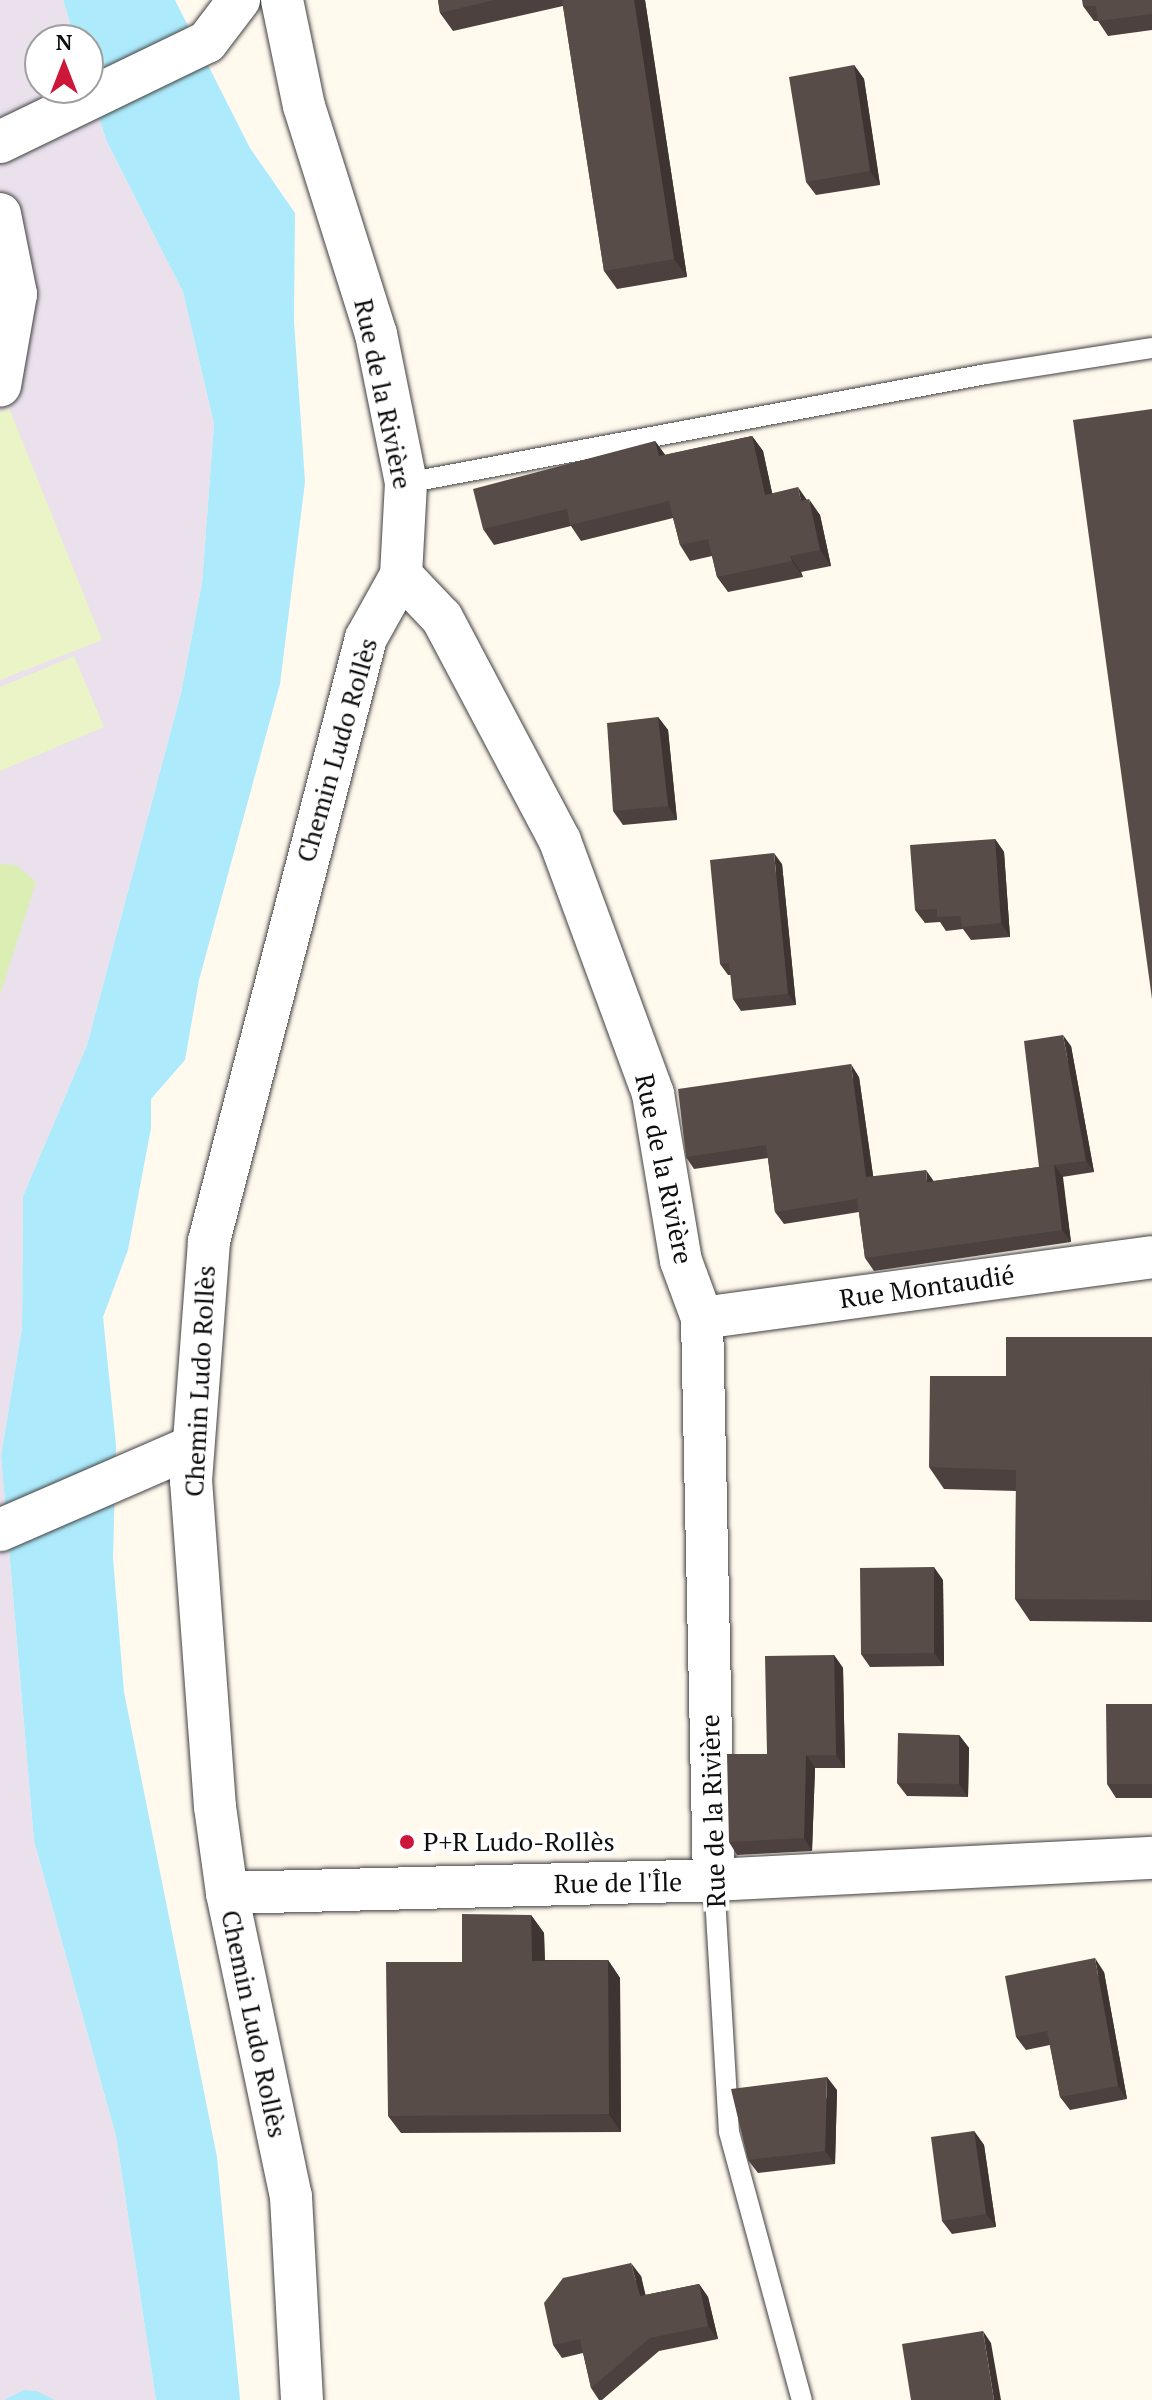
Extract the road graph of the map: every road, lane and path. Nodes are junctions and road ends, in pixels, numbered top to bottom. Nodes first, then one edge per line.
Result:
1 (239, 0) edge
2 (282, 0) edge
3 (0, 142) edge
4 (0, 214) edge
5 (1152, 348) edge
6 (0, 386) edge
7 (406, 483) junction
8 (401, 575) junction
9 (1152, 1257) edge
10 (702, 1318) junction
11 (193, 1446) junction
12 (0, 1530) edge
13 (1152, 1858) edge
14 (714, 1880) junction
15 (227, 1893) junction
16 (302, 2400) edge
17 (802, 2400) edge

1 - 3 street
2 - 7 street, Rue de la Rivière
4 - 6 street
5 - 7 lane
7 - 8 street, Rue de la Rivière
8 - 10 street, Rue de la Rivière
8 - 11 street, Chemin Ludo Rollès
9 - 10 street, Rue Montaudié
10 - 14 street, Rue de la Rivière
11 - 12 street
11 - 15 street, Chemin Ludo Rollès
13 - 14 street, Rue de l'Île
14 - 15 street, Rue de l'Île
14 - 17 lane, Rue de la Rivière
15 - 16 street, Chemin Ludo Rollès

